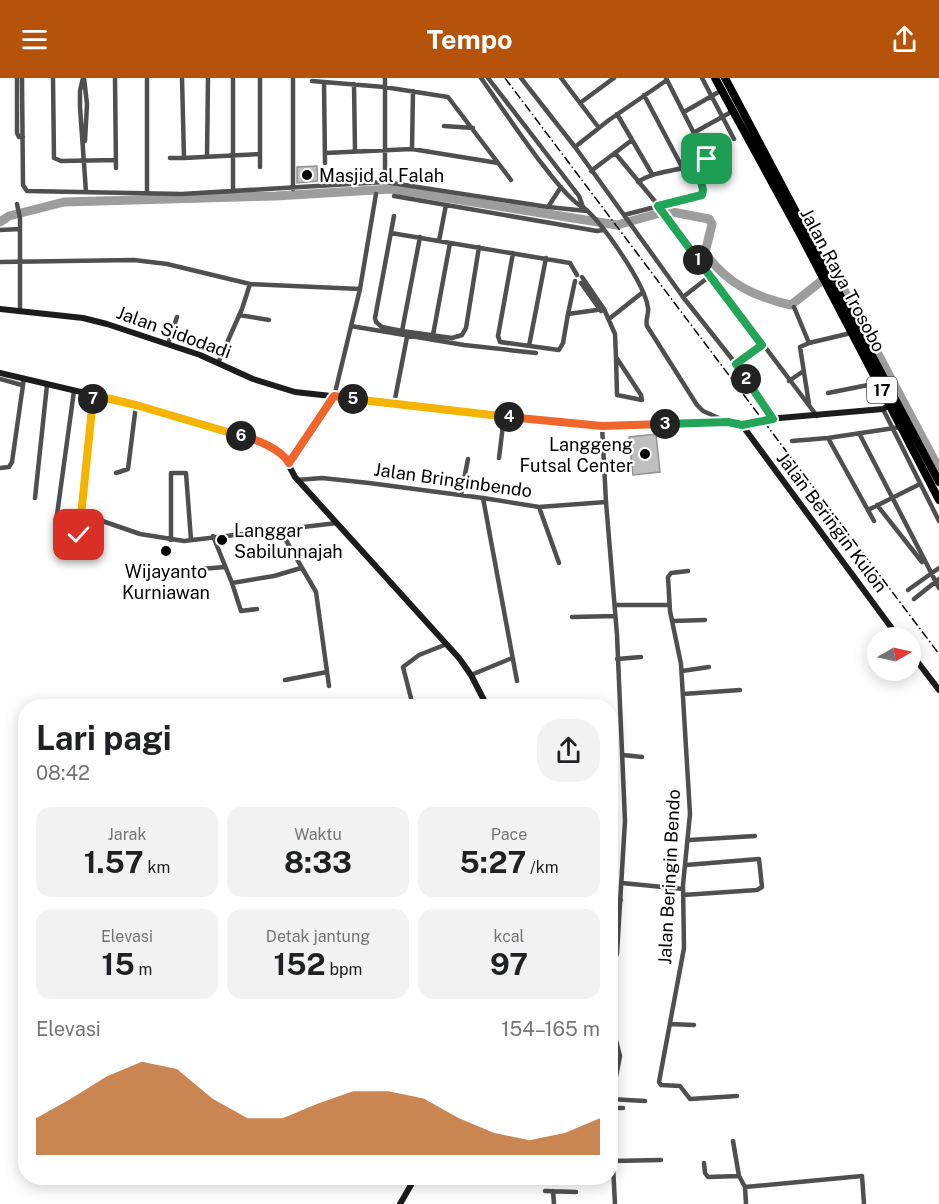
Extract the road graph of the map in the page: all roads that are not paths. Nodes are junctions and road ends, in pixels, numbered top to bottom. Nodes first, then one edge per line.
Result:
1 (17, 78) edge
2 (22, 78) edge
3 (53, 78) edge
4 (84, 78) edge
5 (115, 78) edge
6 (147, 78) edge
7 (182, 78) edge
8 (208, 78) edge
9 (233, 78) edge
10 (260, 78) edge
11 (293, 78) edge
12 (385, 78) edge
13 (481, 78) edge
14 (488, 78) edge
15 (520, 78) edge
16 (561, 78) edge
17 (614, 78) edge
18 (702, 78) edge
19 (715, 78) edge
20 (725, 78) edge
21 (666, 79) edge
22 (312, 81) dead end
23 (324, 82) junction
24 (354, 84) junction
25 (384, 87) junction
26 (722, 90) junction
27 (413, 91) junction
28 (644, 95) junction
29 (712, 96) junction
30 (580, 103) junction
31 (733, 111) junction
32 (684, 112) junction
33 (617, 114) junction
34 (723, 117) junction
35 (444, 126) dead end
36 (473, 128) junction
37 (599, 128) junction
38 (695, 132) junction
39 (23, 137) junction
40 (734, 139) dead end
41 (632, 140) junction
42 (575, 147) junction
43 (412, 149) junction
44 (384, 150) junction
45 (355, 151) junction
46 (325, 153) junction
47 (615, 153) junction
48 (259, 154) junction
49 (234, 156) junction
50 (207, 157) junction
51 (170, 158) dead end
52 (184, 158) junction
53 (84, 160) junction
54 (116, 160) junction
55 (498, 163) junction
56 (325, 164) dead end
57 (697, 164) junction
58 (260, 167) dead end
59 (682, 167) junction
60 (116, 168) dead end
61 (591, 171) junction
62 (652, 174) junction
63 (512, 180) dead end
64 (385, 182) junction
65 (638, 182) junction
66 (561, 187) junction
67 (572, 188) junction
68 (293, 189) junction
69 (233, 191) junction
70 (86, 192) junction
71 (147, 193) junction
72 (566, 193) junction
73 (376, 194) dead end
74 (394, 196) dead end
75 (17, 204) dead end
76 (446, 205) junction
77 (548, 207) junction
78 (661, 210) junction
79 (587, 211) junction
80 (394, 216) dead end
81 (627, 220) junction
82 (20, 229) junction
83 (0, 230) edge
84 (603, 230) junction
85 (391, 233) junction
86 (420, 237) junction
87 (439, 241) junction
88 (450, 243) junction
89 (479, 247) junction
90 (513, 253) junction
91 (546, 258) junction
92 (0, 262) edge
93 (20, 262) junction
94 (710, 276) junction
95 (826, 276) junction
96 (579, 279) junction
97 (249, 285) junction
98 (360, 289) junction
99 (643, 292) junction
100 (682, 297) junction
101 (794, 307) dead end
102 (0, 309) edge
103 (20, 312) junction
104 (604, 313) junction
105 (568, 314) junction
106 (239, 315) junction
107 (177, 317) dead end
108 (268, 320) dead end
109 (351, 326) junction
110 (402, 331) junction
111 (852, 333) junction
112 (433, 335) junction
113 (407, 337) junction
114 (809, 343) junction
115 (168, 344) junction
116 (762, 345) junction
117 (529, 346) junction
118 (536, 353) dead end
119 (616, 357) junction
120 (218, 363) junction
121 (736, 364) junction
122 (802, 372) junction
123 (0, 373) edge
124 (0, 379) edge
125 (789, 381) junction
126 (23, 382) junction
127 (878, 383) junction
128 (47, 385) junction
129 (74, 391) junction
130 (828, 393) dead end
131 (93, 395) junction
132 (334, 396) junction
133 (394, 404) junction
134 (136, 405) junction
135 (809, 407) junction
136 (887, 407) junction
137 (817, 416) junction
138 (504, 417) junction
139 (773, 419) junction
140 (728, 422) junction
141 (742, 425) junction
142 (602, 426) junction
143 (901, 427) junction
144 (892, 429) junction
145 (859, 433) junction
146 (828, 438) junction
147 (792, 441) dead end
148 (499, 458) dead end
149 (468, 459) dead end
150 (289, 463) junction
151 (0, 468) edge
152 (116, 473) dead end
153 (297, 480) junction
154 (939, 482) edge
155 (920, 484) junction
156 (461, 495) junction
157 (35, 498) dead end
158 (483, 498) junction
159 (892, 498) junction
160 (939, 500) edge
161 (606, 502) junction
162 (877, 505) junction
163 (539, 507) junction
164 (868, 510) junction
165 (82, 514) junction
166 (874, 520) dead end
167 (939, 521) edge
168 (56, 522) dead end
169 (337, 523) junction
170 (280, 530) junction
171 (213, 536) junction
172 (171, 540) junction
173 (190, 540) junction
174 (84, 541) dead end
175 (559, 563) dead end
176 (225, 567) junction
177 (301, 568) junction
178 (939, 568) edge
179 (688, 571) dead end
180 (165, 572) dead end
181 (930, 572) junction
182 (938, 580) edge
183 (232, 582) junction
184 (939, 588) edge
185 (908, 590) dead end
186 (914, 599) dead end
187 (615, 605) junction
188 (669, 605) junction
189 (257, 609) dead end
190 (572, 616) dead end
191 (615, 616) junction
192 (705, 620) dead end
193 (672, 621) junction
194 (891, 627) edge
195 (447, 644) junction
196 (641, 657) dead end
197 (512, 658) junction
198 (617, 658) junction
199 (921, 666) edge
200 (709, 667) dead end
201 (682, 671) junction
202 (327, 672) junction
203 (471, 675) junction
204 (285, 680) dead end
205 (517, 681) dead end
206 (329, 686) dead end
207 (740, 690) dead end
208 (939, 690) edge
209 (684, 694) junction
210 (411, 699) edge
211 (482, 699) edge
212 (623, 755) junction
213 (642, 757) dead end
214 (754, 836) dead end
215 (689, 840) junction
216 (686, 865) junction
217 (622, 883) junction
218 (683, 892) junction
219 (621, 900) joint
220 (618, 940) edge
221 (670, 1024) junction
222 (694, 1025) dead end
223 (618, 1048) edge
224 (618, 1066) edge
225 (737, 1096) dead end
226 (618, 1099) edge
227 (645, 1101) dead end
228 (618, 1108) edge
229 (623, 1108) dead end
230 (733, 1141) dead end
231 (661, 1160) dead end
232 (618, 1161) edge
233 (704, 1163) dead end
234 (739, 1176) junction
235 (411, 1185) edge
236 (614, 1185) edge
237 (745, 1187) junction
238 (545, 1191) dead end
239 (553, 1191) junction
240 (576, 1192) dead end
241 (400, 1204) edge
242 (554, 1204) edge
243 (615, 1204) edge
244 (746, 1204) edge
245 (864, 1204) edge

1 - 39 street
2 - 39 street
3 - 53 street
4 - 53 street
5 - 54 street
6 - 71 street
7 - 52 street
8 - 50 street
9 - 49 street
10 - 48 street
11 - 68 street
12 - 25 street
13 - 66 street
14 - 67 street
15 - 42 street
16 - 30 street
17 - 30 street
18 - 29 street
19 - 26 highway, Jalan Raya Trosobo / 17
20 - 95 highway, Jalan Raya Trosobo / 17
21 - 28 street
21 - 32 street
22 - 23 street
23 - 24 street
23 - 46 street
24 - 25 street
24 - 45 street
25 - 27 street
25 - 44 street
26 - 29 street
26 - 31 highway, Jalan Raya Trosobo / 17
27 - 36 street
27 - 43 street
28 - 33 street
28 - 59 street
29 - 32 street
29 - 34 street
30 - 37 street
31 - 34 street
31 - 95 highway, Jalan Raya Trosobo / 17
32 - 38 street
33 - 37 street
33 - 41 street
34 - 38 street
34 - 40 street
35 - 36 street
36 - 55 street
37 - 42 street
38 - 57 street
39 - 70 street
41 - 47 street
41 - 62 street
42 - 61 street
43 - 44 street
43 - 55 street
44 - 45 street
44 - 64 street
45 - 46 street
46 - 56 street
47 - 61 street
47 - 65 street
48 - 49 street
48 - 58 street
49 - 50 street
49 - 69 street
50 - 52 street
51 - 52 street
53 - 54 street
53 - 70 street
54 - 60 street
55 - 63 street
57 - 59 street
57 - 78 street
59 - 62 street
61 - 81 street
62 - 65 street
64 - 68 street
64 - 77 street
65 - 78 street
66 - 72 street
66 - 77 street
67 - 72 street
67 - 79 street
68 - 69 street
69 - 71 street
70 - 71 street
72 - 79 street
73 - 98 street
74 - 76 street
75 - 82 street
76 - 84 street
76 - 87 street
77 - 79 street
78 - 81 street
78 - 94 street
79 - 84 street
80 - 85 street
81 - 100 street
82 - 83 street
82 - 93 street
84 - 99 street
85 - 86 street
85 - 110 street
86 - 87 street
86 - 110 street
87 - 88 street
88 - 89 street
88 - 112 street
89 - 90 street
89 - 112 street
90 - 91 street
90 - 117 street
91 - 96 street
91 - 117 street
92 - 93 street
93 - 97 street
93 - 103 street
94 - 100 street
94 - 116 street
95 - 111 highway, Jalan Raya Trosobo / 17
95 - 154 highway, Jalan Raya Trosobo / 17
96 - 104 street
96 - 105 street
97 - 98 street
97 - 106 street
98 - 109 street
99 - 104 street
99 - 140 street
100 - 121 street
101 - 114 street
102 - 103 street, Jalan Sidodadi
103 - 115 street, Jalan Sidodadi
104 - 105 street
104 - 119 street
105 - 117 street
106 - 108 street
106 - 120 street
107 - 115 street
109 - 113 street
109 - 132 street
110 - 112 street
111 - 114 street
111 - 127 highway, Jalan Raya Trosobo / 17
113 - 118 street
113 - 133 street
114 - 122 street
115 - 120 street, Jalan Sidodadi
116 - 121 street
116 - 125 street
119 - 119 street
120 - 132 street, Jalan Sidodadi
121 - 139 street
122 - 125 street
122 - 135 street
123 - 126 street
124 - 126 street
125 - 135 street
126 - 128 street
126 - 151 street
127 - 130 street
127 - 136 highway, Jalan Raya Trosobo / 17
128 - 129 street
128 - 157 street
129 - 131 street
129 - 168 street
131 - 134 street
131 - 165 street
132 - 133 street, Jalan Sidodadi
132 - 150 street
133 - 138 street, Jalan Sidodadi
134 - 150 street
134 - 152 street
135 - 137 street
136 - 137 street
136 - 143 highway, Jalan Raya Trosobo / 17
136 - 144 street
137 - 139 street
138 - 142 street, Jalan Sidodadi
138 - 148 street
139 - 141 street
140 - 141 street
140 - 142 street
141 - 194 street, Jalan Beringin Kulon
142 - 161 street
143 - 144 street
143 - 160 highway, Jalan Raya Trosobo / 17
144 - 145 street
144 - 155 street
145 - 146 street
145 - 159 street
146 - 147 street
146 - 164 street
149 - 156 street
150 - 153 street
153 - 156 street, Jalan Bringinbendo
153 - 169 street
155 - 159 street
155 - 167 street
156 - 158 street, Jalan Bringinbendo
158 - 163 street, Jalan Bringinbendo
158 - 197 street
159 - 162 street
159 - 181 street
161 - 163 street, Jalan Bringinbendo
161 - 187 street
162 - 164 street
162 - 181 street
163 - 175 street
164 - 166 street
165 - 172 street
165 - 174 street
169 - 170 street
169 - 195 street
170 - 171 street
170 - 177 street
171 - 173 street
171 - 176 street
172 - 173 street
172 - 173 street
176 - 180 street
176 - 183 street
177 - 183 street
177 - 202 street
178 - 181 street
179 - 188 street, Jalan Beringin Bendo
181 - 182 street
181 - 185 street
182 - 184 street
182 - 186 street
183 - 189 street
187 - 188 street
187 - 191 street
188 - 193 street, Jalan Beringin Bendo
190 - 191 street
191 - 198 street
192 - 193 street
193 - 201 street, Jalan Beringin Bendo
195 - 203 street
195 - 210 street
196 - 198 street
197 - 203 street
197 - 205 street
198 - 212 street
199 - 208 street
200 - 201 street
201 - 209 street, Jalan Beringin Bendo
202 - 204 street
202 - 206 street
203 - 211 street
207 - 209 street
209 - 215 street, Jalan Beringin Bendo
212 - 213 street
212 - 217 street
214 - 215 street
215 - 216 street, Jalan Beringin Bendo
216 - 218 street, Jalan Beringin Bendo
216 - 218 street
217 - 218 street
217 - 219 street
218 - 221 street, Jalan Beringin Bendo
219 - 220 street
221 - 222 street
221 - 225 street, Jalan Beringin Bendo
223 - 224 street
226 - 227 street
228 - 229 street
230 - 234 street
231 - 232 street
233 - 234 street
234 - 237 street
235 - 241 street
236 - 243 street
237 - 244 street
237 - 245 street
238 - 239 street
239 - 240 street
239 - 242 street

